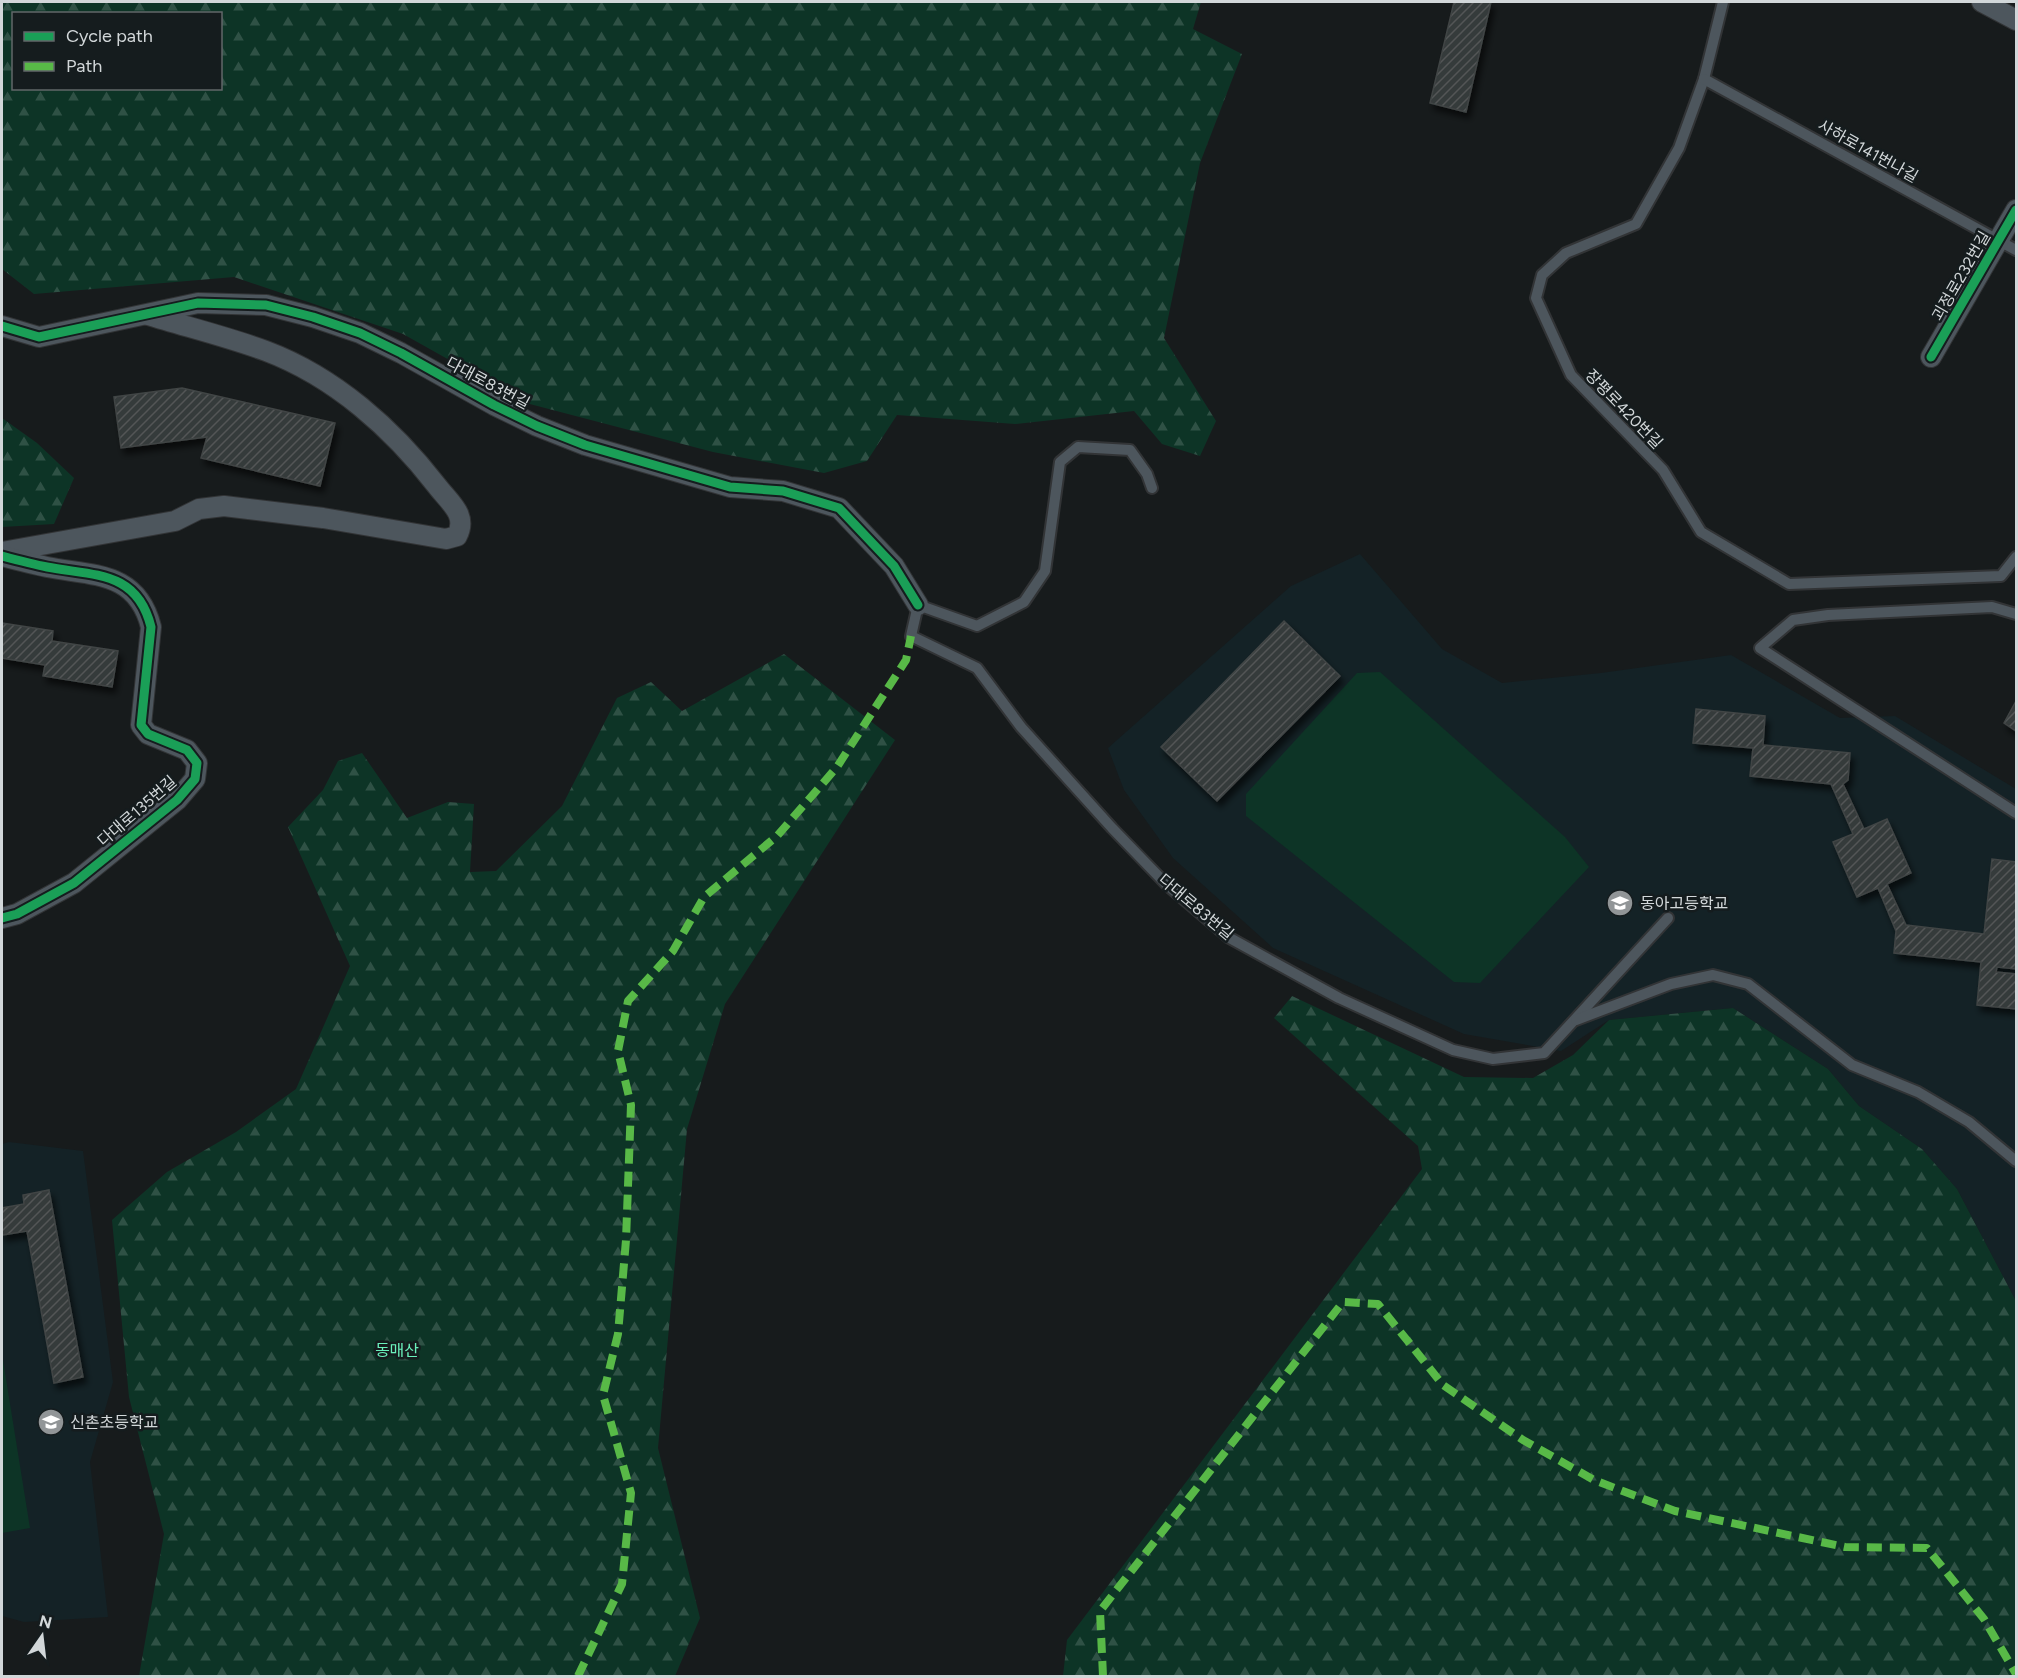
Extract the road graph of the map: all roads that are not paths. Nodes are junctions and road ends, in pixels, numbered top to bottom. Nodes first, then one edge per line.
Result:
1 (1723, 2) edge
2 (1982, 2) edge
3 (2016, 20) edge
4 (1704, 80) junction
5 (2016, 210) edge
6 (1999, 240) junction
7 (2016, 250) edge
8 (145, 315) junction
9 (2, 326) edge
10 (1931, 357) dead end
11 (1152, 488) dead end
12 (2, 554) edge
13 (2016, 557) edge
14 (918, 606) junction
15 (2016, 614) edge
16 (2016, 813) edge
17 (2, 918) edge
18 (1668, 918) dead end
19 (1573, 1022) junction
20 (2016, 1161) edge

1 - 4 lane, 장평로420번길
2 - 3 street
4 - 6 lane, 사하로141번나길
4 - 13 lane, 장평로420번길
5 - 6 street, 괴정로232번길
6 - 7 lane, 사하로141번나길
6 - 10 street, 괴정로232번길
8 - 9 street, 다대로83번길
8 - 12 street
8 - 14 street, 다대로83번길
11 - 14 lane
12 - 17 street, 다대로135번길
14 - 19 lane, 다대로83번길
15 - 16 lane
18 - 19 lane
19 - 20 lane

